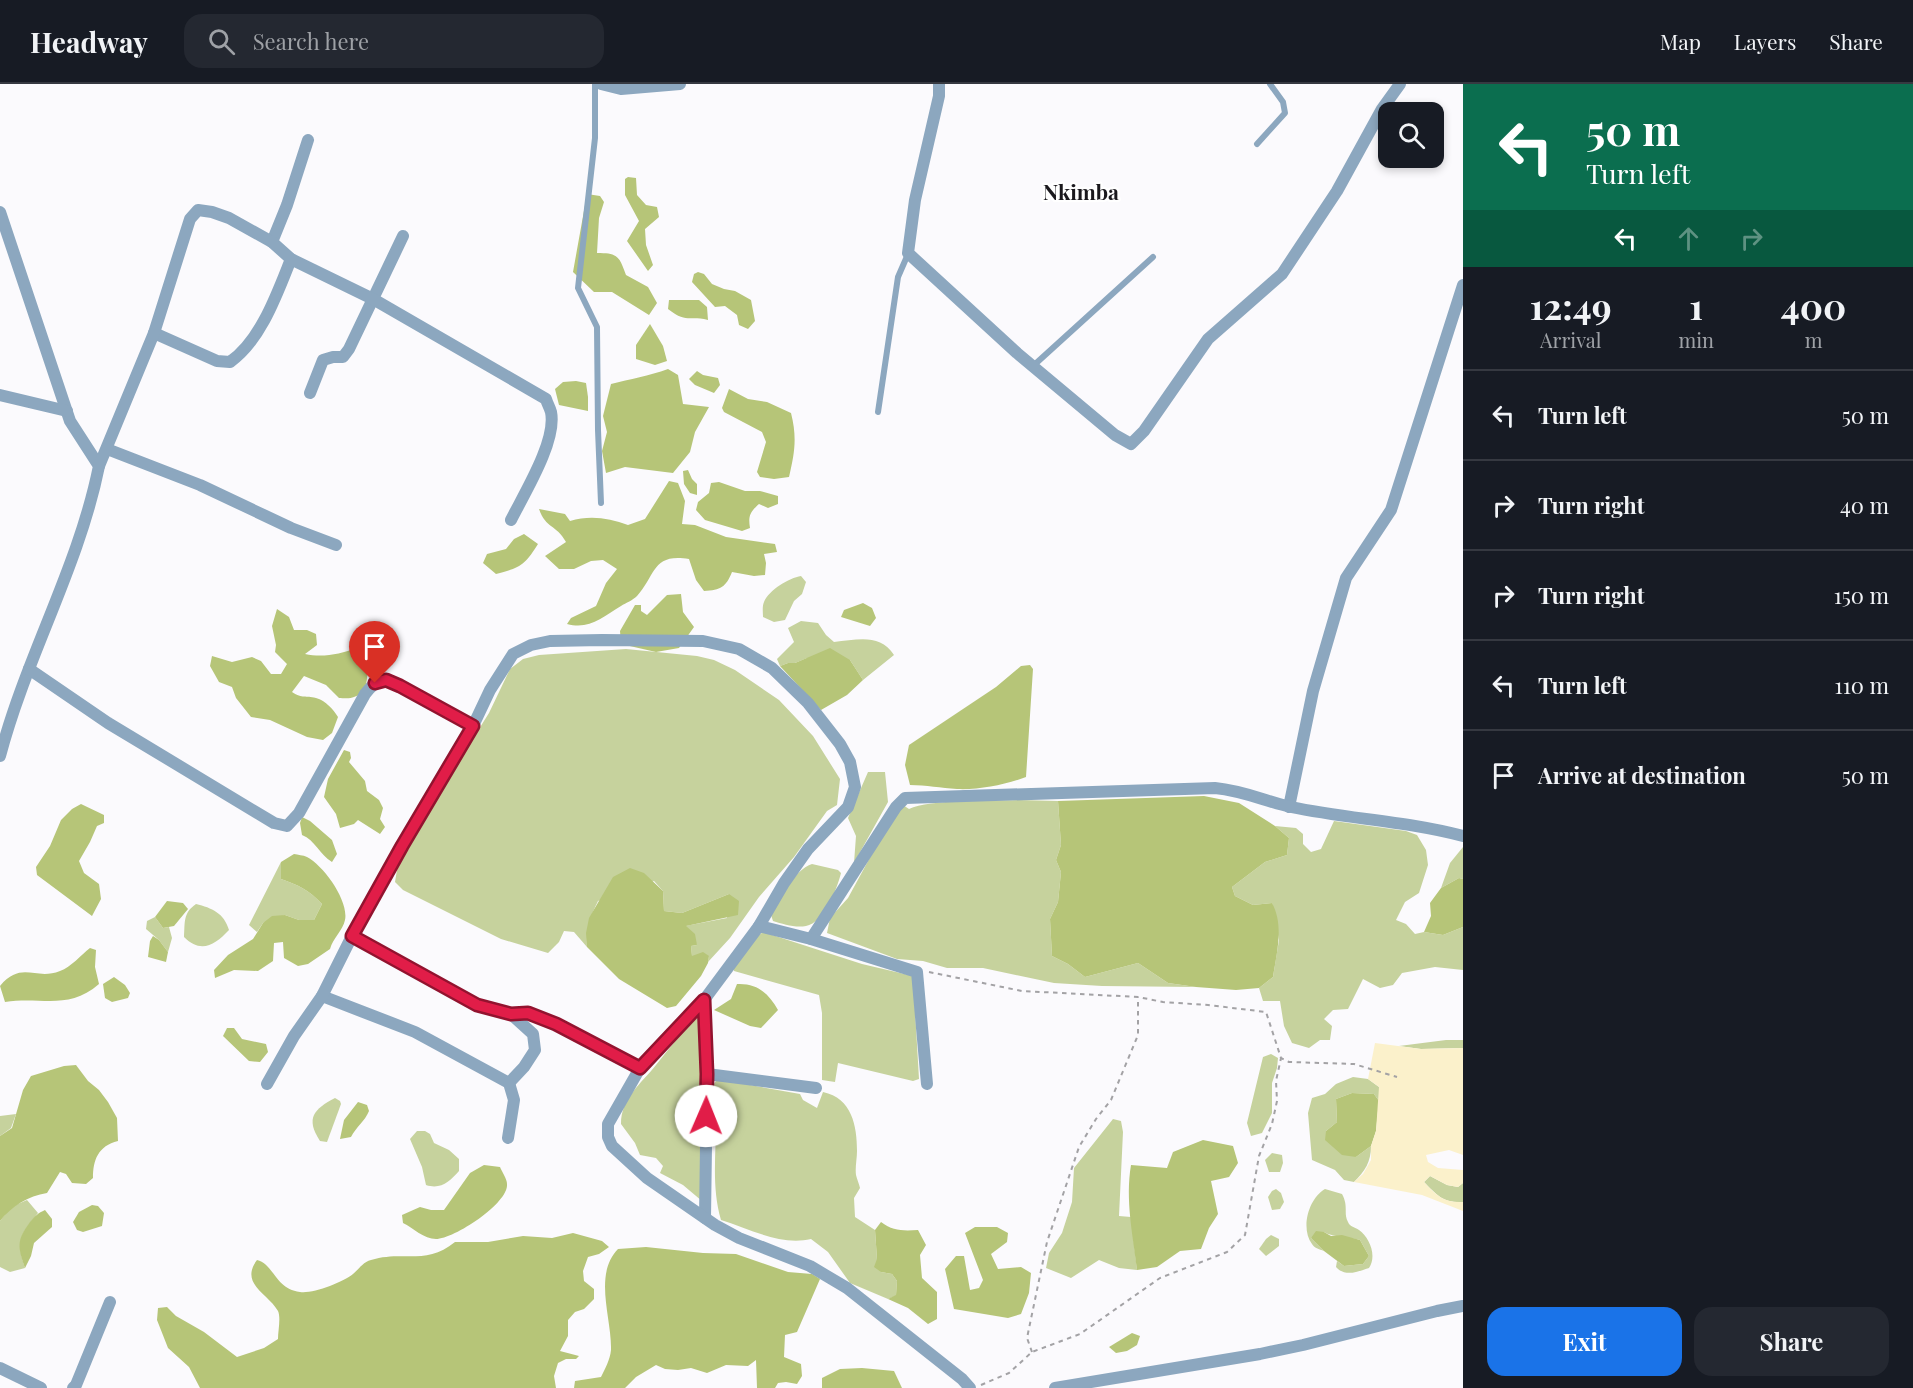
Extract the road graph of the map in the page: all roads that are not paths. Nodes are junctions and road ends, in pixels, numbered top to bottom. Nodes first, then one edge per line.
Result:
1 (595, 84) edge
2 (601, 84) edge
3 (680, 84) edge
4 (939, 84) edge
5 (1270, 84) edge
6 (1400, 84) edge
7 (308, 140) dead end
8 (1257, 144) dead end
9 (0, 212) edge
10 (403, 236) dead end
11 (272, 242) junction
12 (908, 253) junction
13 (1153, 257) dead end
14 (291, 259) junction
15 (1463, 285) edge
16 (373, 299) junction
17 (154, 333) junction
18 (1033, 366) junction
19 (310, 393) dead end
20 (0, 395) edge
21 (67, 411) junction
22 (878, 412) dead end
23 (106, 449) junction
24 (99, 466) junction
25 (601, 503) dead end
26 (511, 520) dead end
27 (336, 545) dead end
28 (29, 669) junction
29 (473, 726) junction
30 (0, 756) edge
31 (1288, 807) junction
32 (1463, 836) edge
33 (759, 926) junction
34 (352, 936) junction
35 (811, 939) junction
36 (322, 996) junction
37 (704, 1000) junction
38 (511, 1014) junction
39 (640, 1068) junction
40 (707, 1074) junction
41 (509, 1083) junction
42 (267, 1084) dead end
43 (927, 1084) dead end
44 (816, 1088) dead end
45 (508, 1138) dead end
46 (705, 1218) junction
47 (110, 1302) dead end
48 (1463, 1306) edge
49 (0, 1368) edge
50 (41, 1388) edge
51 (73, 1388) edge
52 (972, 1388) edge
53 (1055, 1388) edge

1 - 25 lane
2 - 3 street
4 - 12 street
5 - 8 lane
6 - 18 street
7 - 11 street
9 - 21 street
10 - 16 street
11 - 14 street
11 - 17 street
12 - 18 street
12 - 22 lane
13 - 18 lane
14 - 16 street
14 - 17 street
15 - 31 street
16 - 19 street
16 - 26 street
17 - 23 street
20 - 21 street
21 - 24 street
23 - 24 street
23 - 27 street
24 - 28 street
28 - 29 street
28 - 30 street
29 - 33 street
29 - 34 street
31 - 32 street
31 - 35 street
33 - 35 street
33 - 37 street
34 - 36 street
34 - 38 street
35 - 43 street
36 - 41 street
36 - 42 street
37 - 39 street
37 - 40 street
38 - 39 street
38 - 41 street
39 - 46 street
40 - 44 street
40 - 46 street
41 - 45 street
46 - 52 street
47 - 51 street
48 - 53 street
49 - 50 street

